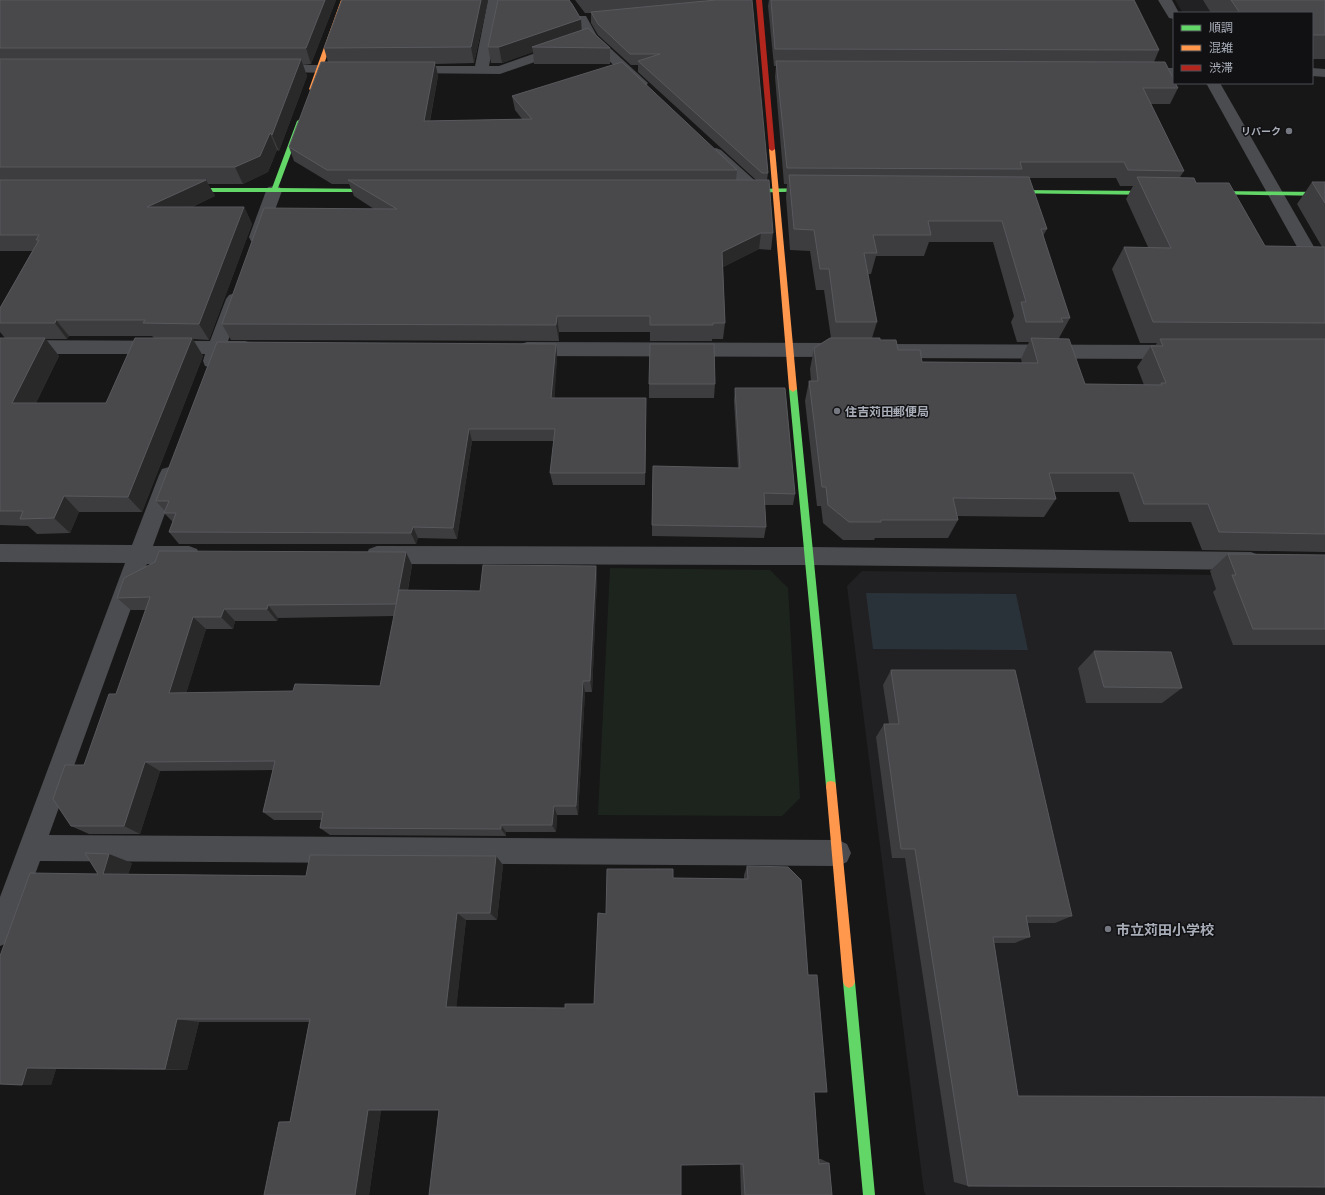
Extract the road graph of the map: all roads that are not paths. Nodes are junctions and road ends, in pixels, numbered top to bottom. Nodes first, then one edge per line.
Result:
1 (344, 0) edge
2 (495, 0) edge
3 (762, 0) edge
4 (1165, 0) edge
5 (743, 3) edge
6 (1173, 13) edge
7 (597, 17) edge
8 (592, 38) junction
9 (320, 69) junction
10 (264, 70) edge
11 (358, 70) edge
12 (396, 70) edge
13 (481, 70) junction
14 (765, 71) junction
15 (781, 71) edge
16 (1127, 72) edge
17 (1173, 72) edge
18 (1313, 72) edge
19 (1325, 72) edge
20 (1213, 84) edge
21 (650, 92) edge
22 (309, 98) edge
23 (304, 112) edge
24 (703, 142) edge
25 (172, 190) edge
26 (776, 190) junction
27 (824, 190) edge
28 (274, 191) junction
29 (392, 191) edge
30 (732, 191) edge
31 (756, 191) junction
32 (998, 192) edge
33 (1165, 193) edge
34 (1197, 193) edge
35 (1276, 194) junction
36 (1325, 194) edge
37 (250, 258) edge
38 (242, 280) edge
39 (1325, 281) edge
40 (0, 347) edge
41 (217, 348) junction
42 (265, 348) edge
43 (511, 349) edge
44 (789, 350) junction
45 (1191, 352) edge
46 (206, 377) edge
47 (175, 458) edge
48 (0, 553) edge
49 (138, 554) junction
50 (210, 555) edge
51 (354, 555) edge
52 (810, 556) junction
53 (1270, 561) edge
54 (33, 848) junction
55 (838, 853) junction
56 (0, 932) edge
57 (870, 1195) edge

1 - 9 street
2 - 13 street
3 - 5 street
3 - 14 street
4 - 6 street
7 - 8 street
8 - 13 street
8 - 21 street
9 - 10 street
9 - 11 street
9 - 22 street
12 - 13 street
14 - 15 street
14 - 26 street
16 - 17 street
18 - 19 street
20 - 35 street
23 - 28 street
24 - 31 street
25 - 28 street
26 - 27 street
26 - 31 street
26 - 44 street
28 - 29 street
28 - 37 street
30 - 31 street
32 - 33 street
34 - 35 street
35 - 36 street
35 - 39 street
38 - 41 street
40 - 41 street
41 - 42 street
41 - 46 street
43 - 44 street
44 - 45 street
44 - 52 street
47 - 49 street
48 - 49 street
49 - 50 street
49 - 54 street
51 - 52 street
52 - 53 street
52 - 55 street
54 - 55 street
54 - 56 street
55 - 57 street

